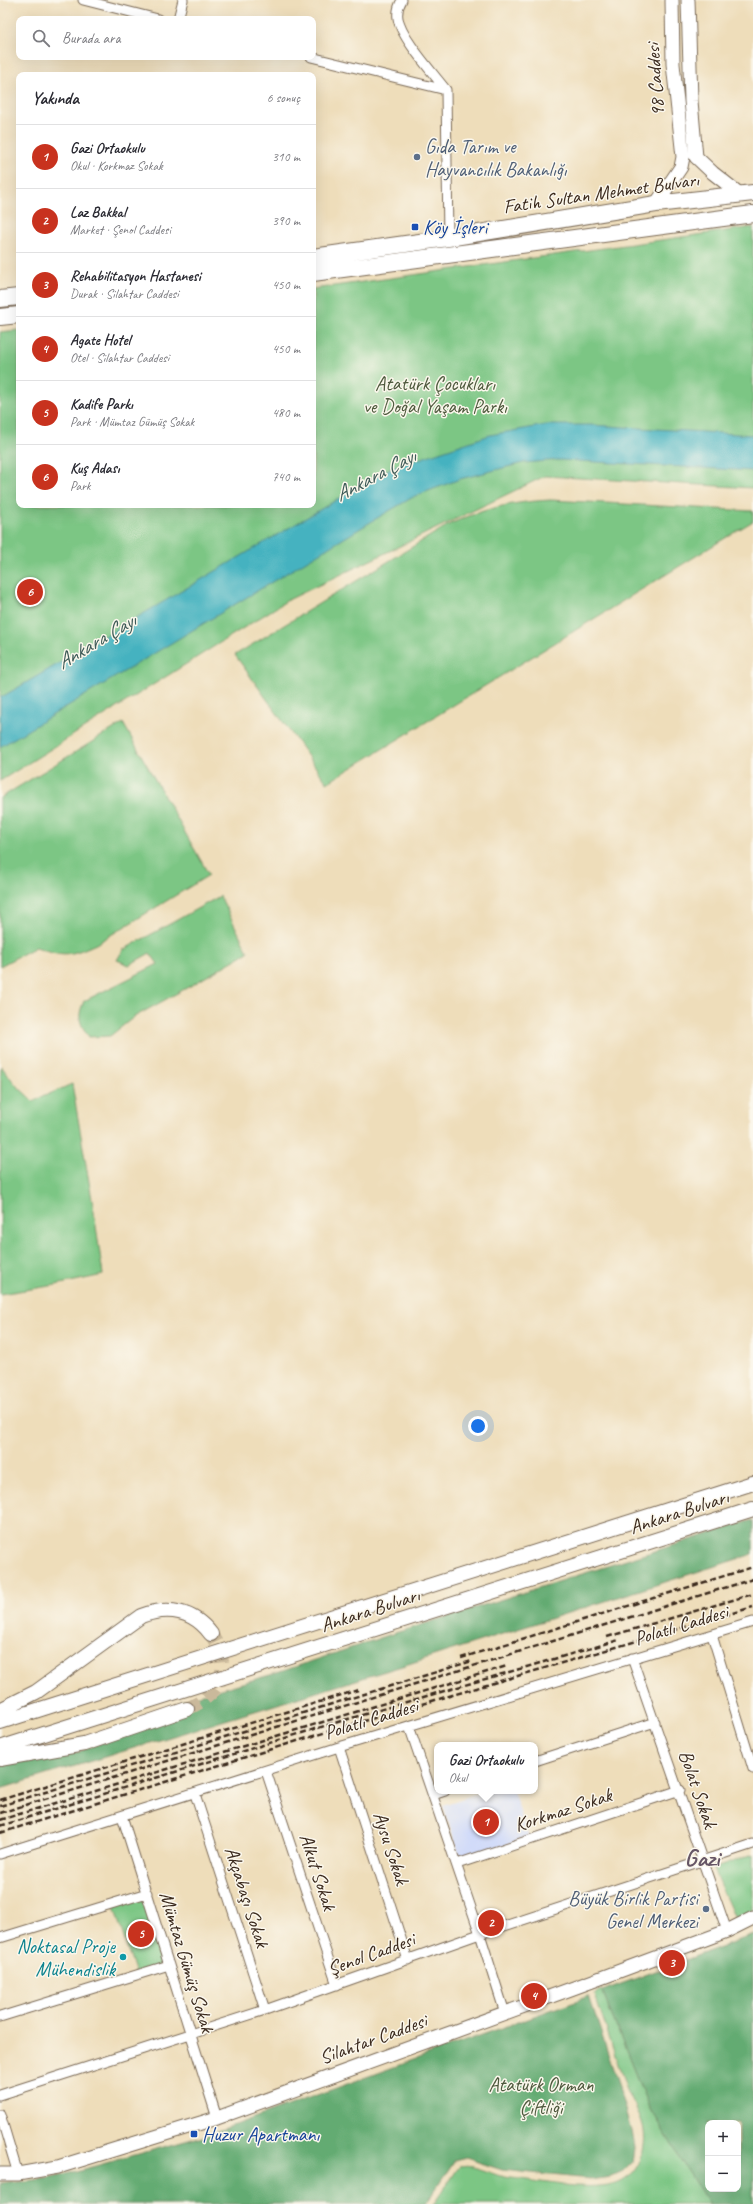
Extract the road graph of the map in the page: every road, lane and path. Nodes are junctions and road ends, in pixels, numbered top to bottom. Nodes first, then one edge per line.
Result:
1 (83, 0) edge
2 (183, 0) edge
3 (402, 0) edge
4 (672, 0) edge
5 (688, 0) edge
6 (112, 4) edge
7 (149, 16) edge
8 (179, 16) edge
9 (316, 58) edge
10 (446, 90) junction
11 (682, 157) junction
12 (696, 157) junction
13 (747, 194) edge
14 (656, 204) junction
15 (753, 214) edge
16 (448, 238) junction
17 (316, 257) edge
18 (316, 273) edge
19 (16, 297) edge
20 (0, 299) edge
21 (16, 315) edge
22 (0, 317) edge
23 (753, 1483) edge
24 (753, 1509) edge
25 (753, 1622) edge
26 (211, 1634) tunnel mouth
27 (712, 1635) junction
28 (632, 1658) junction
29 (188, 1709) tunnel mouth
30 (0, 1710) edge
31 (0, 1722) edge
32 (655, 1722) junction
33 (409, 1726) junction
34 (339, 1747) junction
35 (0, 1748) edge
36 (0, 1759) edge
37 (538, 1760) edge
38 (753, 1769) edge
39 (266, 1771) junction
40 (680, 1790) junction
41 (195, 1794) junction
42 (436, 1794) edge
43 (433, 1795) junction
44 (122, 1816) junction
45 (753, 1844) edge
46 (0, 1854) edge
47 (703, 1860) junction
48 (457, 1864) junction
49 (147, 1893) junction
50 (753, 1918) edge
51 (727, 1931) junction
52 (480, 1934) junction
53 (0, 1938) edge
54 (408, 1960) junction
55 (169, 1965) junction
56 (336, 1985) junction
57 (265, 2010) junction
58 (505, 2013) junction
59 (0, 2017) edge
60 (190, 2033) junction
61 (0, 2095) edge
62 (0, 2114) edge
63 (216, 2118) junction
64 (0, 2174) edge
65 (18, 2174) junction

1 - 6 street
2 - 8 street
3 - 10 street
4 - 11 main road, 98 Caddesi
5 - 12 main road, 98 Caddesi
6 - 7 street
9 - 10 street
10 - 16 street
11 - 12 main road
11 - 14 main road, 98 Caddesi
12 - 13 main road
13 - 14 highway, Fatih Sultan Mehmet Bulvarı
14 - 16 highway, Fatih Sultan Mehmet Bulvarı
15 - 18 highway, Fatih Sultan Mehmet Bulvarı
16 - 17 highway, Fatih Sultan Mehmet Bulvarı
19 - 20 highway
21 - 22 highway
23 - 31 main road, Ankara Bulvarı
24 - 35 main road, Ankara Bulvarı
25 - 27 street, Polatlı Caddesi
26 - 30 main road
27 - 28 street, Polatlı Caddesi
27 - 38 street
28 - 32 street, Bolat Sokak
28 - 33 street, Polatlı Caddesi
29 - 36 main road
32 - 37 street
32 - 40 street, Bolat Sokak
33 - 34 street, Polatlı Caddesi
33 - 43 street
34 - 39 street, Polatlı Caddesi
34 - 54 street, Aysu Sokak
39 - 41 street, Polatlı Caddesi
39 - 56 street, Alkut Sokak
40 - 47 street, Bolat Sokak
40 - 48 street, Korkmaz Sokak
41 - 44 street, Polatlı Caddesi
41 - 57 street, Akçabaşı Sokak
42 - 43 street
43 - 48 street
44 - 46 street, Polatlı Caddesi
44 - 49 street, Mümtaz Gümüş Sokak
45 - 47 street, Şenol Caddesi
47 - 51 street, Bolat Sokak
47 - 52 street, Şenol Caddesi
48 - 52 street
49 - 53 street
49 - 55 street, Mümtaz Gümüş Sokak
50 - 51 main road, Silahtar Caddesi
51 - 58 main road, Silahtar Caddesi
52 - 54 street, Şenol Caddesi
52 - 58 street
54 - 56 street, Şenol Caddesi
55 - 59 street
55 - 60 street, Mümtaz Gümüş Sokak
56 - 57 street, Şenol Caddesi
57 - 60 street, Şenol Caddesi
58 - 63 main road, Silahtar Caddesi
60 - 61 street, Şenol Caddesi
60 - 63 street, Mümtaz Gümüş Sokak
62 - 65 street
63 - 65 main road, Silahtar Caddesi
64 - 65 main road, Silahtar Caddesi

